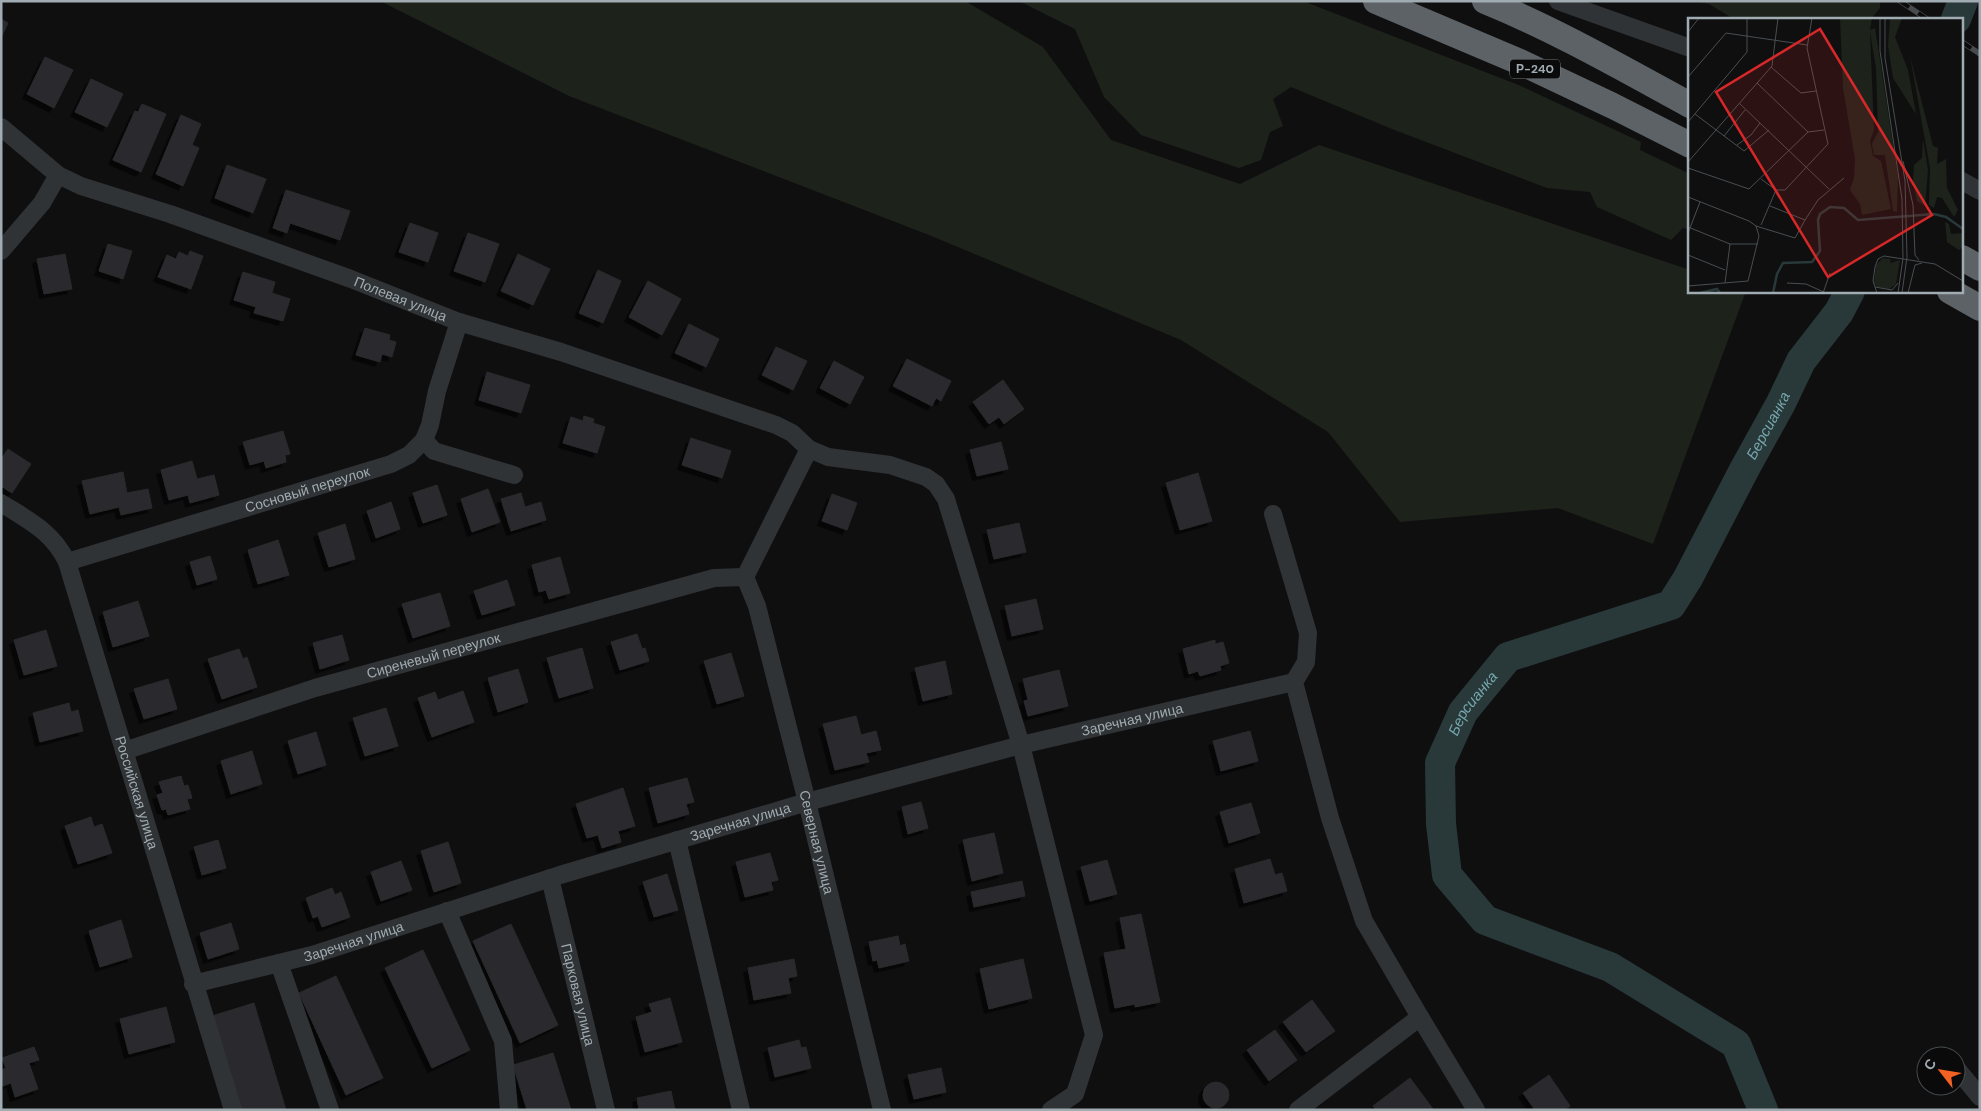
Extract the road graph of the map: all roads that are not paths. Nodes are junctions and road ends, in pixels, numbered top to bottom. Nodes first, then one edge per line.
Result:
1 (1376, 1) edge
2 (1485, 1) edge
3 (1558, 1) edge
4 (1688, 47) edge
5 (1688, 104) edge
6 (1, 128) edge
7 (1688, 144) edge
8 (58, 175) junction
9 (1964, 182) edge
10 (1980, 191) edge
11 (1, 251) edge
12 (1964, 259) edge
13 (1980, 268) edge
14 (1952, 292) edge
15 (1980, 308) edge
16 (459, 322) junction
17 (424, 440) junction
18 (809, 449) junction
19 (514, 475) dead end
20 (1, 503) edge
21 (1273, 514) dead end
22 (67, 562) junction
23 (745, 577) junction
24 (1294, 682) junction
25 (1021, 745) junction
26 (124, 751) junction
27 (807, 802) junction
28 (678, 840) junction
29 (550, 878) junction
30 (448, 911) junction
31 (279, 963) junction
32 (194, 984) junction
33 (1420, 1017) junction
34 (1966, 1080) edge
35 (1980, 1097) edge
36 (233, 1110) edge
37 (330, 1110) edge
38 (509, 1110) edge
39 (606, 1110) edge
40 (741, 1110) edge
41 (882, 1110) edge
42 (1053, 1110) edge
43 (1298, 1110) edge
44 (1476, 1110) edge

1 - 7 highway, Р-240
2 - 5 highway
3 - 4 street
6 - 8 street, Полевая улица
8 - 11 street
8 - 16 street, Полевая улица
9 - 10 street
12 - 13 highway
14 - 15 highway
16 - 17 street, Сосновый переулок
16 - 18 street, Полевая улица
17 - 19 street
17 - 22 street, Сосновый переулок
18 - 23 street
18 - 25 street
20 - 22 street, Российская улица
21 - 24 street
22 - 26 street, Российская улица
23 - 26 street, Сиреневый переулок
23 - 27 street, Северная улица
24 - 25 street, Заречная улица
24 - 33 street
25 - 27 street, Заречная улица
25 - 42 street
26 - 32 street, Российская улица
27 - 28 street, Заречная улица
27 - 41 street, Северная улица
28 - 29 street, Заречная улица
28 - 40 street
29 - 30 street, Заречная улица
29 - 39 street, Парковая улица
30 - 31 street, Заречная улица
30 - 38 street
31 - 32 street, Заречная улица
31 - 37 street
32 - 36 street, Российская улица
33 - 43 street
33 - 44 street
34 - 35 street

